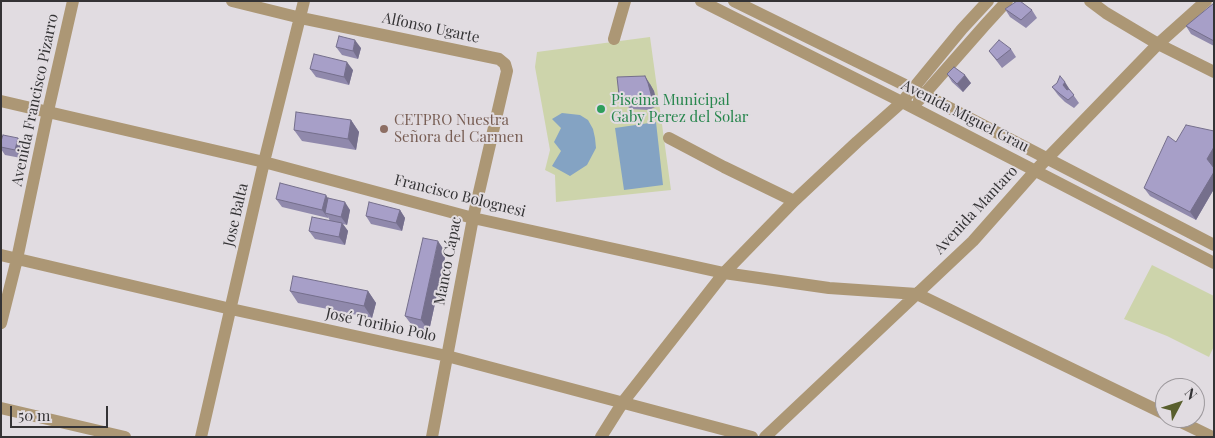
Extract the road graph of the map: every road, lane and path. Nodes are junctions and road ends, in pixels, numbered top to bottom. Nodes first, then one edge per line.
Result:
1 (73, 1) edge
2 (232, 1) edge
3 (304, 1) edge
4 (624, 1) edge
5 (701, 1) edge
6 (734, 1) edge
7 (988, 1) edge
8 (1007, 1) edge
9 (1090, 1) edge
10 (1206, 1) edge
11 (301, 18) junction
12 (614, 39) dead end
13 (1158, 44) junction
14 (505, 64) joint
15 (1214, 72) edge
16 (919, 92) junction
17 (1, 101) edge
18 (907, 105) junction
19 (48, 111) junction
20 (669, 138) dead end
21 (1047, 159) junction
22 (264, 162) junction
23 (1035, 171) junction
24 (794, 201) junction
25 (473, 218) junction
26 (1214, 245) edge
27 (1, 255) edge
28 (17, 259) junction
29 (1214, 263) edge
30 (724, 273) junction
31 (916, 294) junction
32 (231, 309) junction
33 (1, 323) edge
34 (447, 356) junction
35 (624, 402) junction
36 (1, 408) edge
37 (1155, 409) edge
38 (1194, 428) edge
39 (124, 437) edge
40 (201, 437) edge
41 (432, 437) edge
42 (601, 437) edge
43 (752, 437) edge
44 (765, 437) edge
45 (1212, 437) edge

1 - 19 street, Avenida Francisco Pizarro
2 - 11 street, Alfonso Ugarte
3 - 11 street, Jose Balta
4 - 12 street
5 - 18 street, Avenida Miguel Grau
6 - 16 street, Avenida Miguel Grau
7 - 16 street
8 - 16 street
9 - 13 street
10 - 13 street, Avenida Mantaro
11 - 14 street, Alfonso Ugarte
11 - 22 street, Jose Balta
13 - 15 street
13 - 21 street, Avenida Mantaro
14 - 25 street, Manco Cápac
16 - 18 street
16 - 21 street, Avenida Miguel Grau
17 - 19 street, Francisco Bolognesi
18 - 23 street, Avenida Miguel Grau
18 - 24 street
19 - 22 street, Francisco Bolognesi
19 - 28 street, Avenida Francisco Pizarro
20 - 24 street
21 - 23 street, Avenida Mantaro
21 - 26 street, Avenida Miguel Grau
22 - 25 street, Francisco Bolognesi
22 - 32 street, Jose Balta
23 - 29 street, Avenida Miguel Grau
23 - 31 street, Avenida Mantaro
24 - 30 street
25 - 30 street, Francisco Bolognesi
25 - 34 street, Manco Cápac
27 - 28 street, José Toribio Polo
28 - 32 street, José Toribio Polo
28 - 33 street, Avenida Francisco Pizarro
30 - 31 street, Francisco Bolognesi
30 - 35 street
31 - 37 street
31 - 44 street, Avenida Mantaro
32 - 34 street, José Toribio Polo
32 - 40 street, Jose Balta
34 - 35 street, José Toribio Polo
34 - 41 street, Manco Cápac
35 - 42 street
35 - 43 street, José Toribio Polo
36 - 39 street
38 - 45 street

